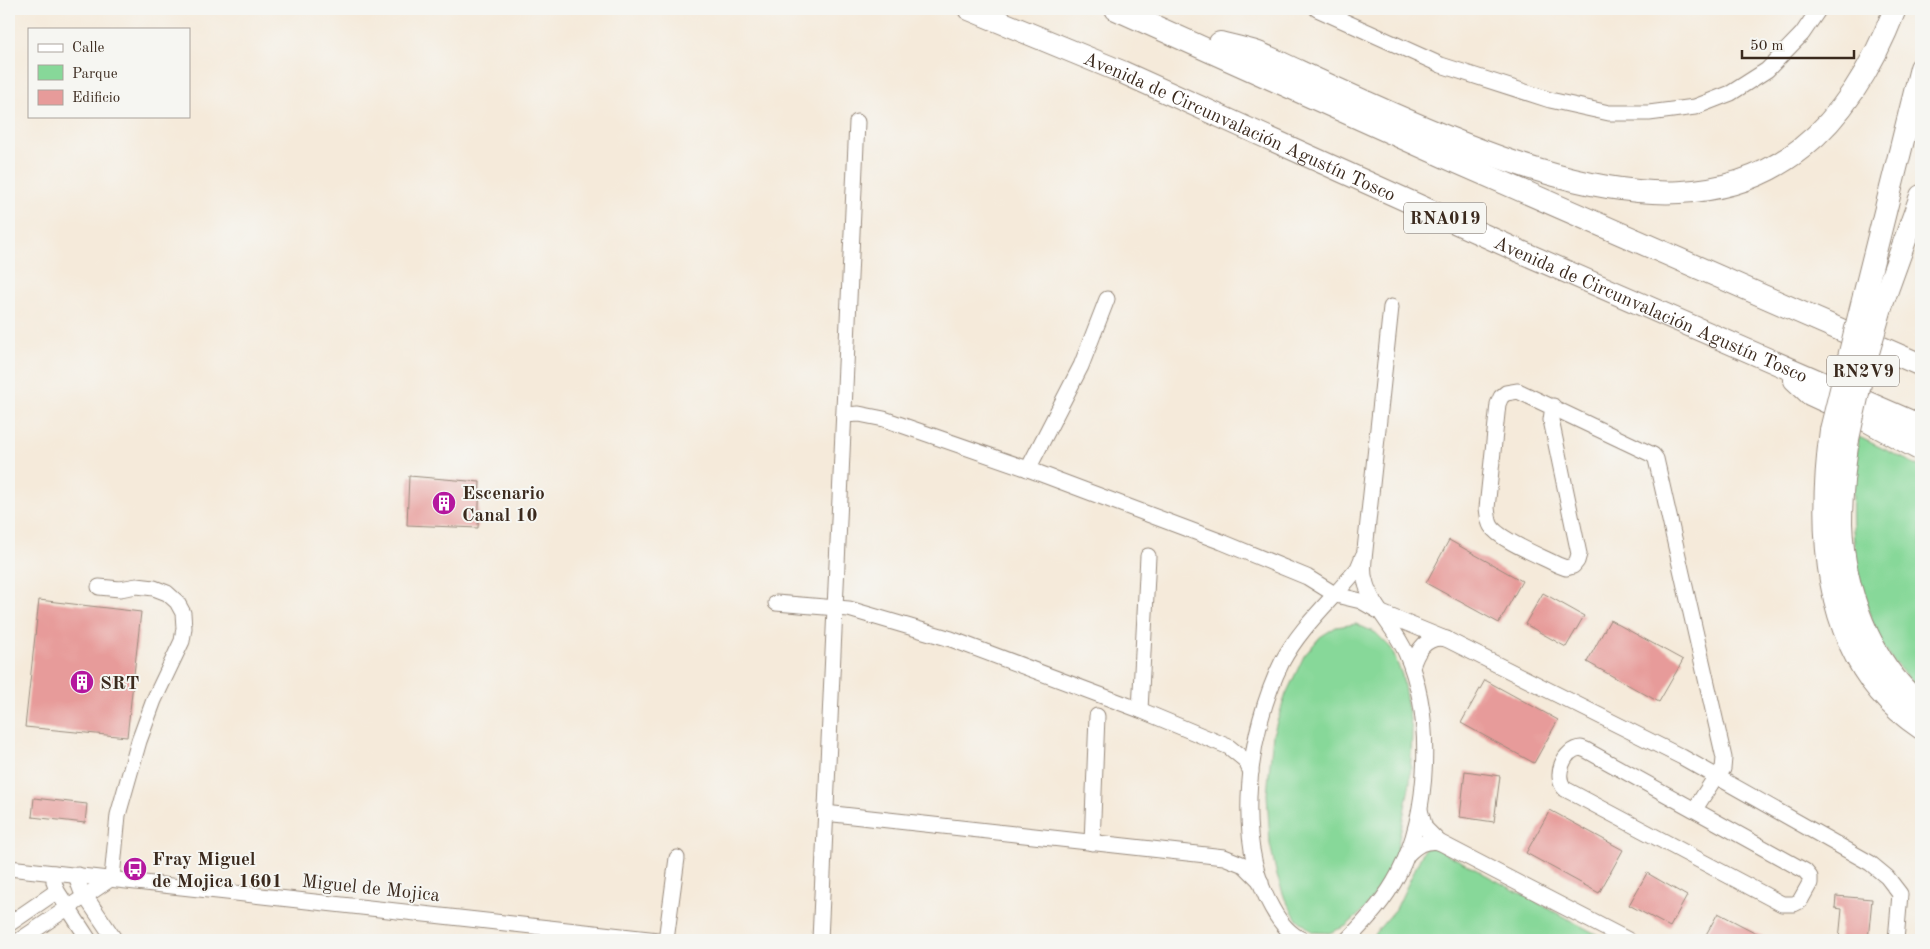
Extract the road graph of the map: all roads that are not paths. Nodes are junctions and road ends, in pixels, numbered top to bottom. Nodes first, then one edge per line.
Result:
1 (969, 9) edge
2 (1116, 9) edge
3 (1317, 9) edge
4 (1819, 9) edge
5 (1895, 9) edge
6 (1152, 24) junction
7 (1921, 68) edge
8 (857, 122) dead end
9 (1921, 196) edge
10 (1107, 299) dead end
11 (1873, 300) junction
12 (1391, 307) dead end
13 (1769, 358) junction
14 (1921, 365) edge
15 (1553, 406) junction
16 (844, 415) junction
17 (1921, 426) edge
18 (1840, 434) junction
19 (1921, 450) edge
20 (1028, 469) junction
21 (1365, 550) junction
22 (1148, 556) dead end
23 (1307, 577) junction
24 (99, 587) dead end
25 (1336, 595) junction
26 (776, 603) dead end
27 (834, 606) junction
28 (1382, 613) junction
29 (1314, 617) junction
30 (1448, 640) junction
31 (1412, 667) junction
32 (1921, 704) edge
33 (1140, 710) junction
34 (1097, 716) dead end
35 (1259, 728) junction
36 (1921, 728) edge
37 (1229, 747) junction
38 (1251, 772) junction
39 (1716, 776) junction
40 (1419, 806) junction
41 (1695, 809) junction
42 (825, 813) junction
43 (1250, 826) junction
44 (1439, 842) junction
45 (1092, 843) junction
46 (1406, 856) junction
47 (1224, 857) junction
48 (677, 858) dead end
49 (9, 868) edge
50 (54, 873) junction
51 (78, 875) junction
52 (112, 878) junction
53 (1261, 882) junction
54 (57, 891) junction
55 (85, 896) junction
56 (68, 908) junction
57 (9, 924) edge
58 (1295, 938) edge
59 (1346, 939) edge
60 (20, 940) edge
61 (90, 940) edge
62 (115, 940) edge
63 (658, 940) edge
64 (666, 940) edge
65 (820, 940) edge
66 (1628, 940) edge
67 (1896, 940) edge

1 - 13 highway, Avenida de Circunvalación Agustín Tosco / RNA019
2 - 6 highway, RNA019
3 - 4 street
5 - 6 highway
6 - 14 highway, RNA019
7 - 11 highway, RN2V9
8 - 16 street
9 - 11 highway, RN2V9
10 - 20 street
11 - 18 highway, RN2V9, bridge
12 - 21 street
13 - 17 highway, Avenida de Circunvalación Agustín Tosco / RNA019
13 - 19 highway
15 - 15 street
15 - 39 street
16 - 20 street
16 - 27 street
18 - 32 highway
18 - 36 highway
20 - 23 street
21 - 25 street
21 - 28 street
22 - 33 street
23 - 25 street
23 - 29 street
24 - 52 street
25 - 28 street
25 - 29 street
26 - 27 street
27 - 33 street
27 - 42 street
28 - 30 street
28 - 31 street
29 - 35 street
30 - 31 street
30 - 39 street
31 - 40 street
33 - 37 street
34 - 45 street
35 - 37 street
35 - 38 street
37 - 38 street
38 - 43 street
39 - 41 street
39 - 67 street
40 - 44 street
40 - 46 street
41 - 41 street
42 - 45 street
42 - 65 street
43 - 47 street
43 - 53 street
44 - 46 street
44 - 66 street
45 - 47 street
46 - 59 street
47 - 53 street
48 - 64 street
49 - 50 street
50 - 51 street, Miguel de Mojica
50 - 54 street
51 - 52 street, Miguel de Mojica
51 - 55 street
52 - 55 street
52 - 63 street, Miguel de Mojica
53 - 58 street
54 - 56 street
54 - 57 street
55 - 56 street
55 - 62 street
56 - 60 street
56 - 61 street

